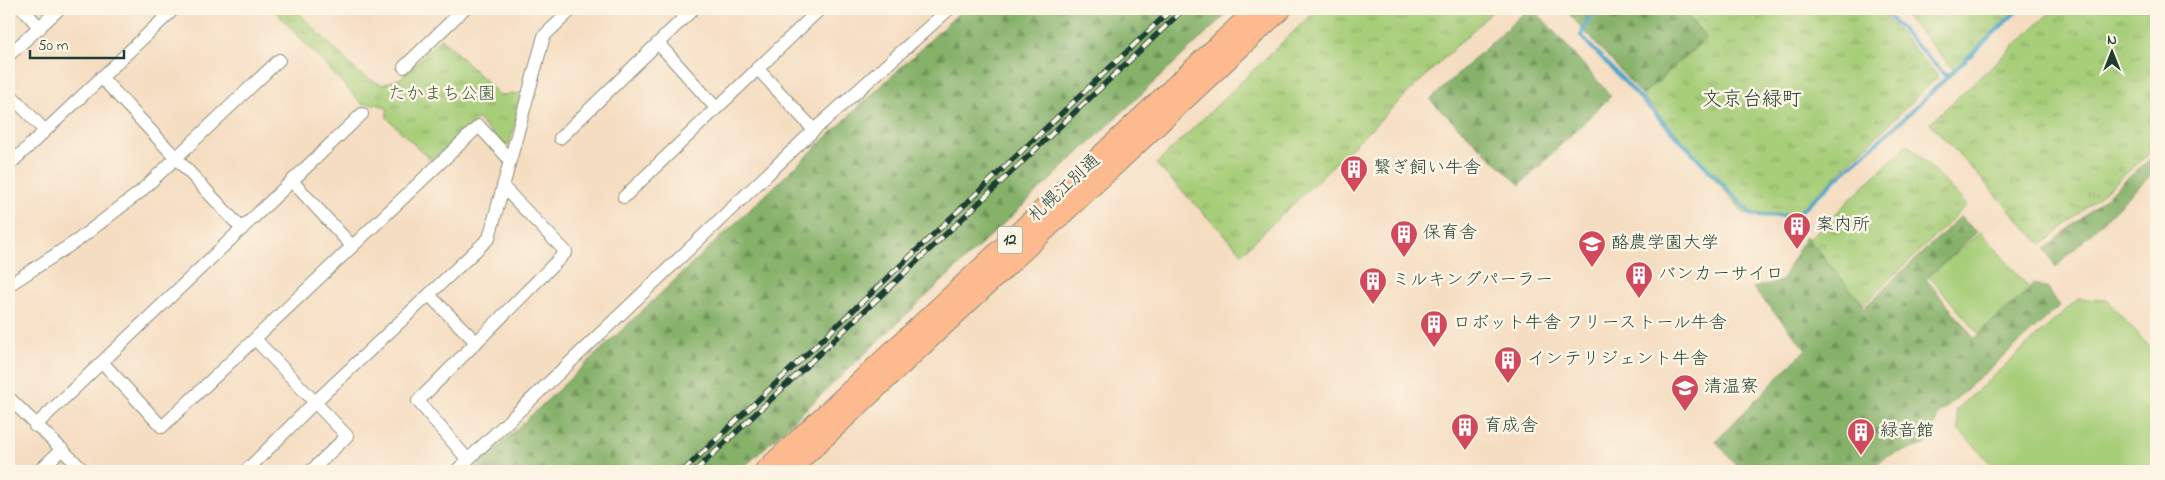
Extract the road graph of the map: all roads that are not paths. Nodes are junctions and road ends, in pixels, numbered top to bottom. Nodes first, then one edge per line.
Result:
1 (22, 9) edge
2 (59, 9) edge
3 (174, 9) edge
4 (464, 9) edge
5 (572, 9) edge
6 (693, 9) edge
7 (820, 9) edge
8 (949, 9) edge
9 (1256, 9) edge
10 (1282, 9) edge
11 (40, 28) junction
12 (658, 43) junction
13 (9, 55) edge
14 (279, 60) dead end
15 (404, 67) dead end
16 (757, 68) junction
17 (101, 77) junction
18 (9, 93) edge
19 (716, 108) junction
20 (362, 114) dead end
21 (814, 130) junction
22 (45, 131) junction
23 (560, 138) dead end
24 (175, 158) junction
25 (510, 160) junction
26 (9, 165) edge
27 (292, 181) junction
28 (503, 187) junction
29 (624, 197) dead end
30 (242, 229) junction
31 (352, 246) junction
32 (9, 285) edge
33 (429, 295) junction
34 (255, 338) junction
35 (476, 342) junction
36 (102, 362) junction
37 (9, 398) edge
38 (315, 402) junction
39 (35, 426) junction
40 (62, 449) junction
41 (468, 460) junction
42 (38, 471) edge
43 (84, 471) edge
44 (246, 471) edge
45 (312, 471) edge
46 (456, 471) edge
47 (764, 471) edge
48 (789, 471) edge

1 - 11 street
2 - 11 street
3 - 17 street
4 - 15 street
5 - 25 street
6 - 12 street
7 - 16 street
8 - 21 street
9 - 47 highway, 札幌江別通 / 12
10 - 48 highway, 札幌江別通 / 12
11 - 13 street
12 - 19 street
12 - 23 street
14 - 24 street
16 - 19 street
16 - 21 street
17 - 22 street
17 - 24 street
18 - 22 street
19 - 29 street
20 - 27 street
21 - 41 street
22 - 26 street
24 - 30 street
24 - 32 street
25 - 28 street
25 - 31 street
27 - 30 street
27 - 31 street
28 - 33 street
28 - 35 street
30 - 36 street
31 - 34 street
33 - 35 street
33 - 38 street
34 - 36 street
34 - 38 street
35 - 41 street
36 - 39 street
37 - 39 street
38 - 44 street
38 - 45 street
39 - 40 street
40 - 42 street
40 - 43 street
41 - 46 street

